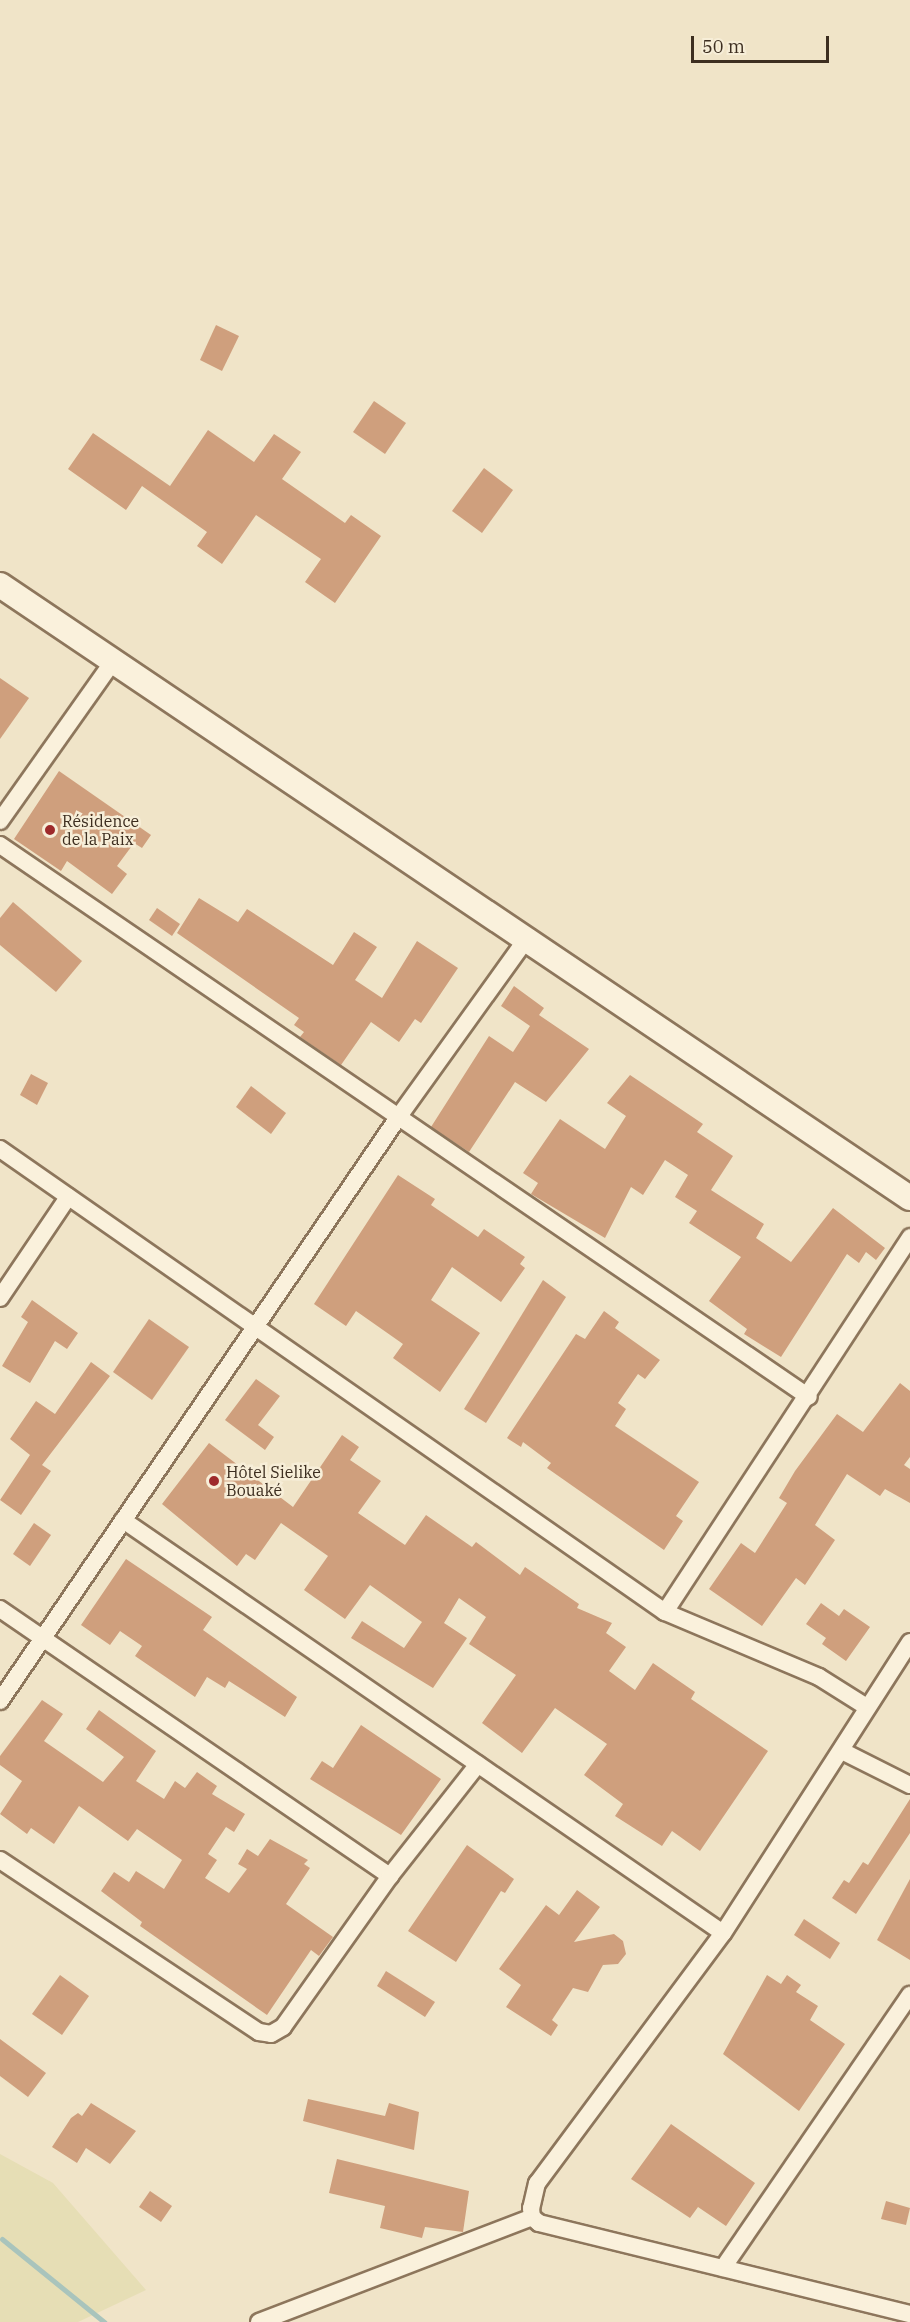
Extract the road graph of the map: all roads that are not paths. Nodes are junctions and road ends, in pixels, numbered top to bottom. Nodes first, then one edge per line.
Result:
1 (0, 585) edge
2 (112, 663) junction
3 (0, 821) edge
4 (0, 845) edge
5 (524, 942) junction
6 (397, 1119) junction
7 (0, 1149) edge
8 (68, 1197) junction
9 (910, 1198) edge
10 (910, 1237) edge
11 (0, 1298) edge
12 (256, 1328) junction
13 (809, 1397) junction
14 (123, 1520) junction
15 (0, 1609) edge
16 (665, 1612) junction
17 (41, 1640) junction
18 (910, 1642) edge
19 (0, 1701) edge
20 (865, 1706) junction
21 (842, 1751) junction
22 (478, 1764) junction
23 (910, 1785) edge
24 (0, 1860) edge
25 (390, 1876) junction
26 (723, 1933) junction
27 (910, 1995) edge
28 (532, 2217) junction
29 (723, 2268) junction
30 (910, 2314) edge
31 (259, 2322) edge

1 - 2 street
2 - 3 street
2 - 5 street
4 - 6 street
5 - 6 street
5 - 9 street
6 - 12 street
6 - 13 street
7 - 8 street
8 - 11 street
8 - 12 street
10 - 13 street
12 - 14 street
12 - 16 street
13 - 16 street
14 - 17 street
14 - 22 street
15 - 17 street
16 - 20 street
17 - 19 street
17 - 25 street
18 - 20 street
20 - 21 street
21 - 23 street
21 - 26 street
22 - 25 street
22 - 26 street
24 - 25 street
26 - 28 street
27 - 29 street
28 - 29 street
28 - 31 street
29 - 30 street

